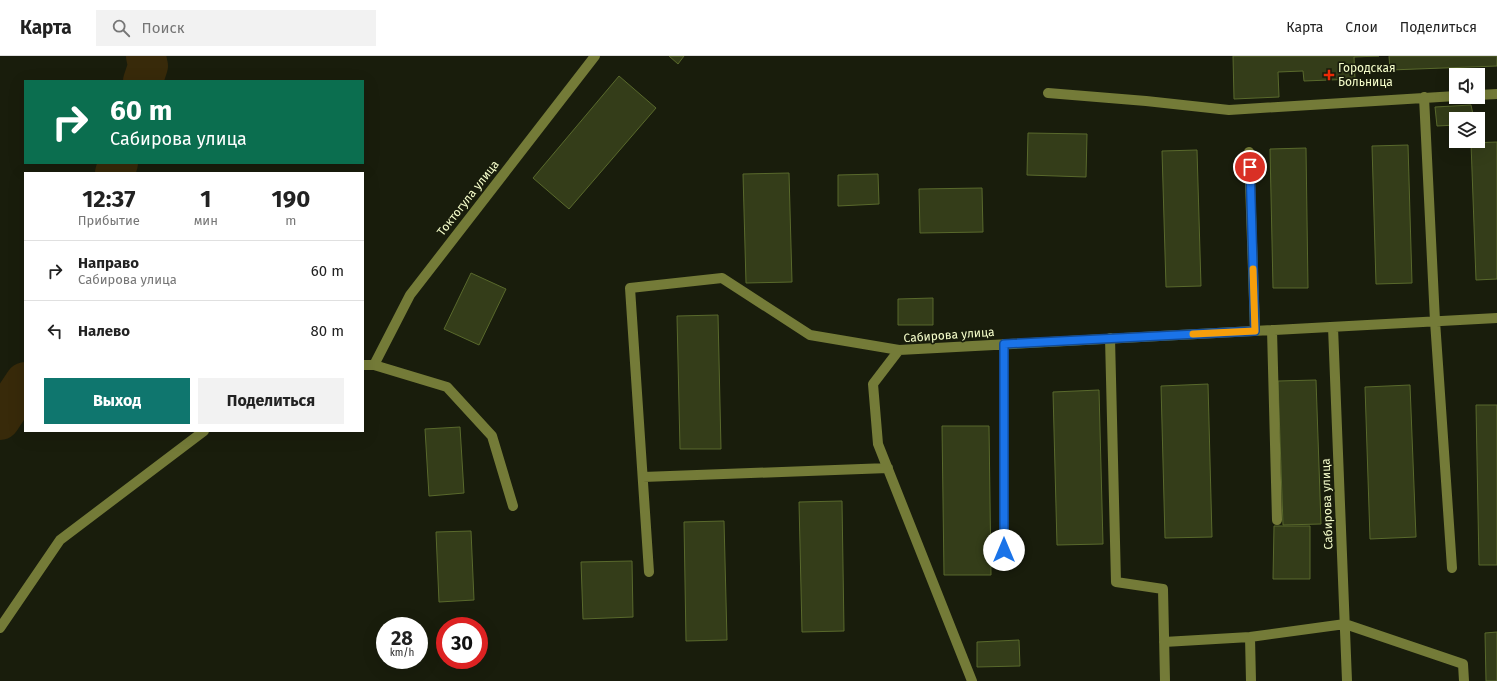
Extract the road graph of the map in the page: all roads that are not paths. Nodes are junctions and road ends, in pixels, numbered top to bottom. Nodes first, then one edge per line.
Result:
1 (595, 56) edge
2 (1048, 93) dead end
3 (1497, 94) edge
4 (1485, 95) edge
5 (1449, 96) edge
6 (1424, 97) junction
7 (1249, 152) dead end
8 (1497, 318) edge
9 (1435, 321) junction
10 (1333, 326) junction
11 (1272, 330) junction
12 (1255, 331) junction
13 (1110, 338) junction
14 (1004, 344) junction
15 (899, 350) junction
16 (374, 365) junction
17 (364, 366) edge
18 (203, 432) edge
19 (888, 468) junction
20 (642, 478) junction
21 (514, 506) dead end
22 (1277, 520) dead end
23 (1004, 566) dead end
24 (1452, 568) dead end
25 (649, 572) dead end
26 (1345, 624) junction
27 (0, 628) edge
28 (1250, 637) junction
29 (1164, 642) junction
30 (972, 681) edge
31 (1165, 681) edge
32 (1251, 681) edge
33 (1347, 681) edge
34 (1464, 681) edge

1 - 16 street, Токтогула улица
2 - 6 street
3 - 4 street
5 - 6 street
6 - 9 street
7 - 12 street
8 - 9 street, Сабирова улица
9 - 10 street, Сабирова улица
9 - 24 street
10 - 11 street, Сабирова улица
10 - 26 street, Сабирова улица
11 - 12 street, Сабирова улица
11 - 22 street
12 - 13 street, Сабирова улица
13 - 14 street, Сабирова улица
13 - 29 street
14 - 15 street, Сабирова улица
14 - 23 street
15 - 19 street, Сабирова улица
15 - 20 street
16 - 17 street
16 - 21 street
18 - 27 street
19 - 20 street
19 - 30 street, Сабирова улица
20 - 25 street
26 - 28 street
26 - 33 street, Сабирова улица
26 - 34 street
28 - 29 street
28 - 32 street
29 - 31 street

